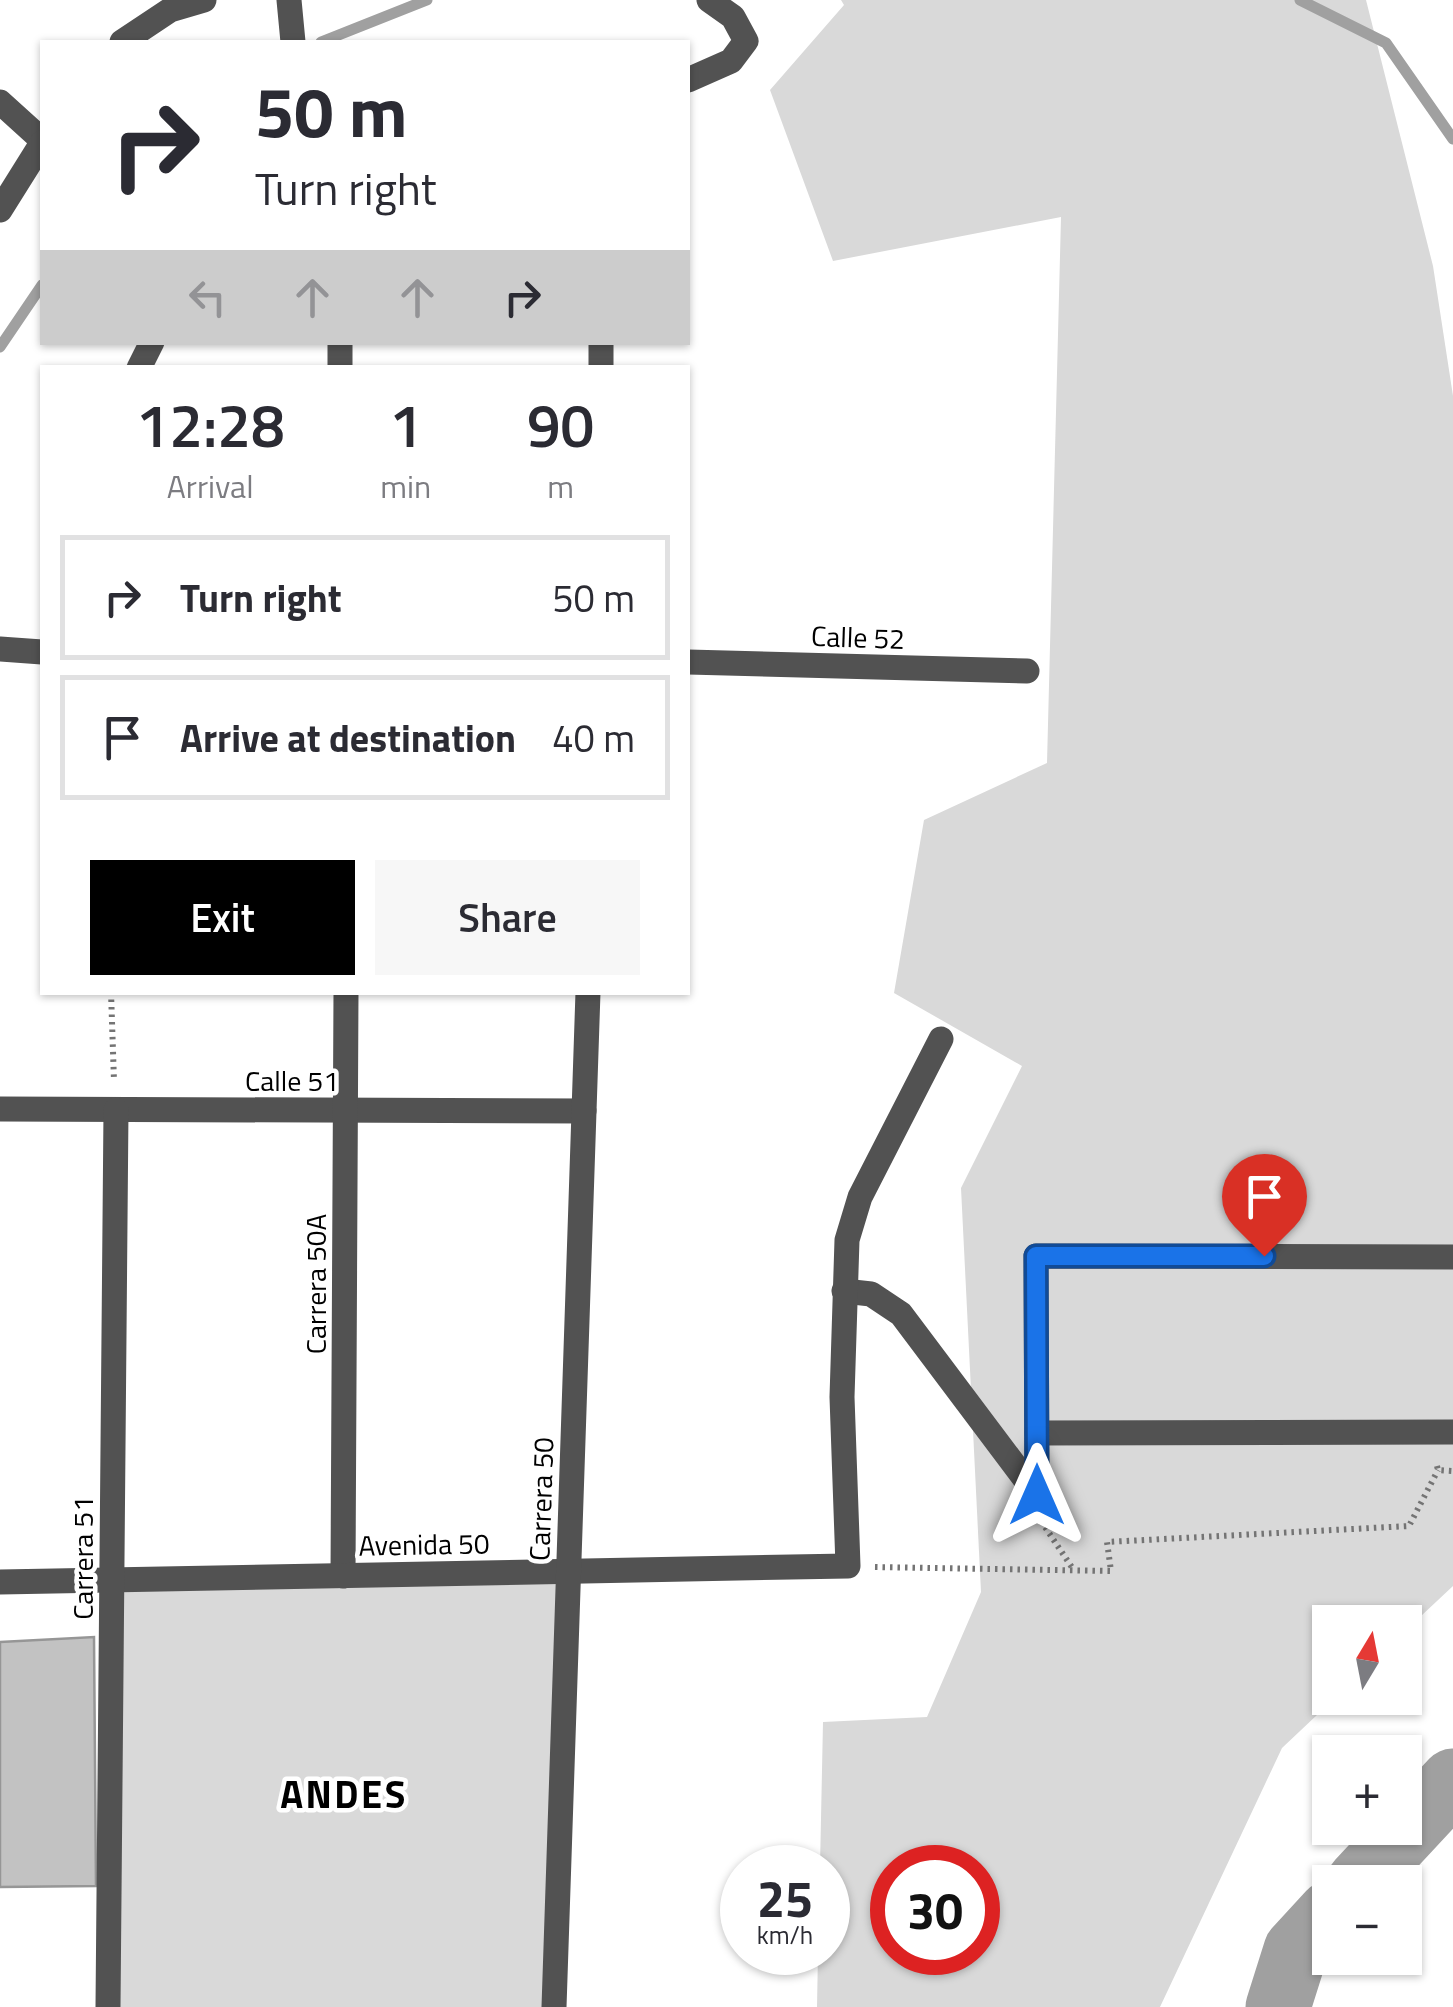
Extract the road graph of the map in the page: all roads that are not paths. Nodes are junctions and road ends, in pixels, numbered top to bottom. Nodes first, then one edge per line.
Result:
1 (204, 0) edge
2 (290, 0) edge
3 (708, 0) edge
4 (125, 40) edge
5 (293, 40) edge
6 (690, 79) edge
7 (0, 102) edge
8 (40, 139) edge
9 (40, 144) edge
10 (0, 210) edge
11 (0, 650) edge
12 (40, 652) edge
13 (690, 662) edge
14 (1026, 671) dead end
15 (346, 995) edge
16 (588, 995) edge
17 (941, 1039) dead end
18 (0, 1109) edge
19 (116, 1110) junction
20 (346, 1110) junction
21 (584, 1110) junction
22 (1453, 1257) edge
23 (844, 1291) junction
24 (1453, 1432) edge
25 (1038, 1433) junction
26 (568, 1571) junction
27 (343, 1576) junction
28 (112, 1580) junction
29 (0, 1582) edge
30 (108, 2007) edge
31 (554, 2007) edge

1 - 4 street
2 - 5 street
3 - 6 street
7 - 8 street
9 - 10 street
11 - 12 street
13 - 14 street, Calle 52
15 - 20 street, Carrera 50A
16 - 21 street, Carrera 50
17 - 23 street
18 - 19 street, Calle 51
19 - 20 street, Calle 51
19 - 28 street, Carrera 51
20 - 21 street, Calle 51
20 - 27 street, Carrera 50A
21 - 26 street, Carrera 50
22 - 25 street
23 - 25 street
23 - 26 street, Avenida 50
24 - 25 street
26 - 27 street, Avenida 50
26 - 31 street, Carrera 50
27 - 28 street, Avenida 50
28 - 29 street, Avenida 50
28 - 30 street, Carrera 51

